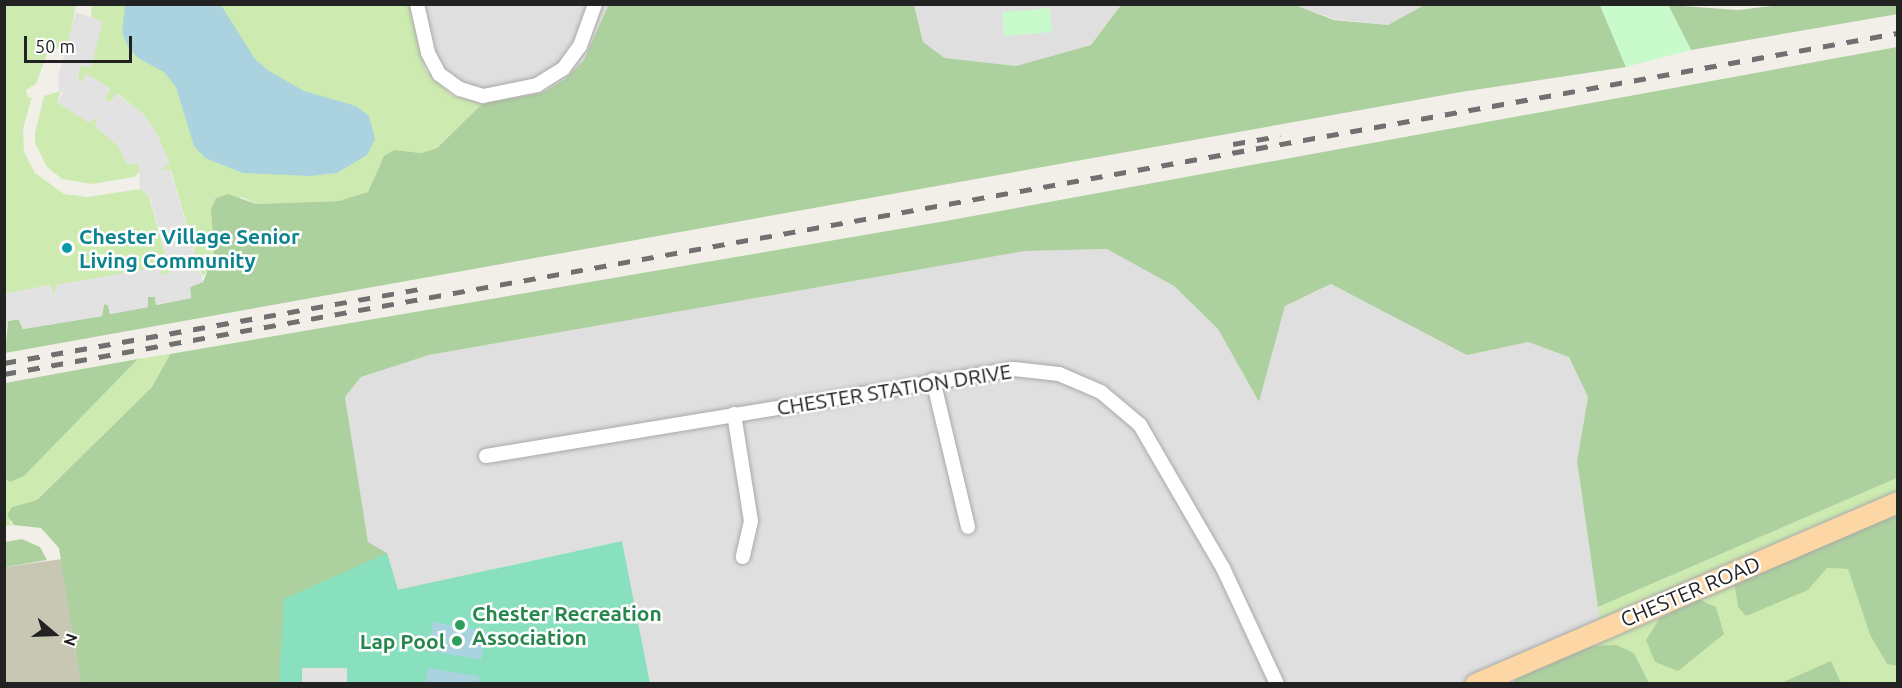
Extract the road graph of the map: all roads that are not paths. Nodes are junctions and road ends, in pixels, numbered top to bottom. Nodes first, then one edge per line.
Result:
1 (417, 4) edge
2 (595, 4) edge
3 (933, 381) junction
4 (734, 414) junction
5 (486, 456) dead end
6 (1898, 502) edge
7 (968, 527) dead end
8 (743, 557) dead end
9 (1480, 683) edge
10 (1277, 684) edge

1 - 2 street
3 - 4 street, CHESTER STATION DRIVE
3 - 7 street
3 - 10 street, CHESTER STATION DRIVE
4 - 5 street, CHESTER STATION DRIVE
4 - 8 street
6 - 9 main road, CHESTER ROAD

